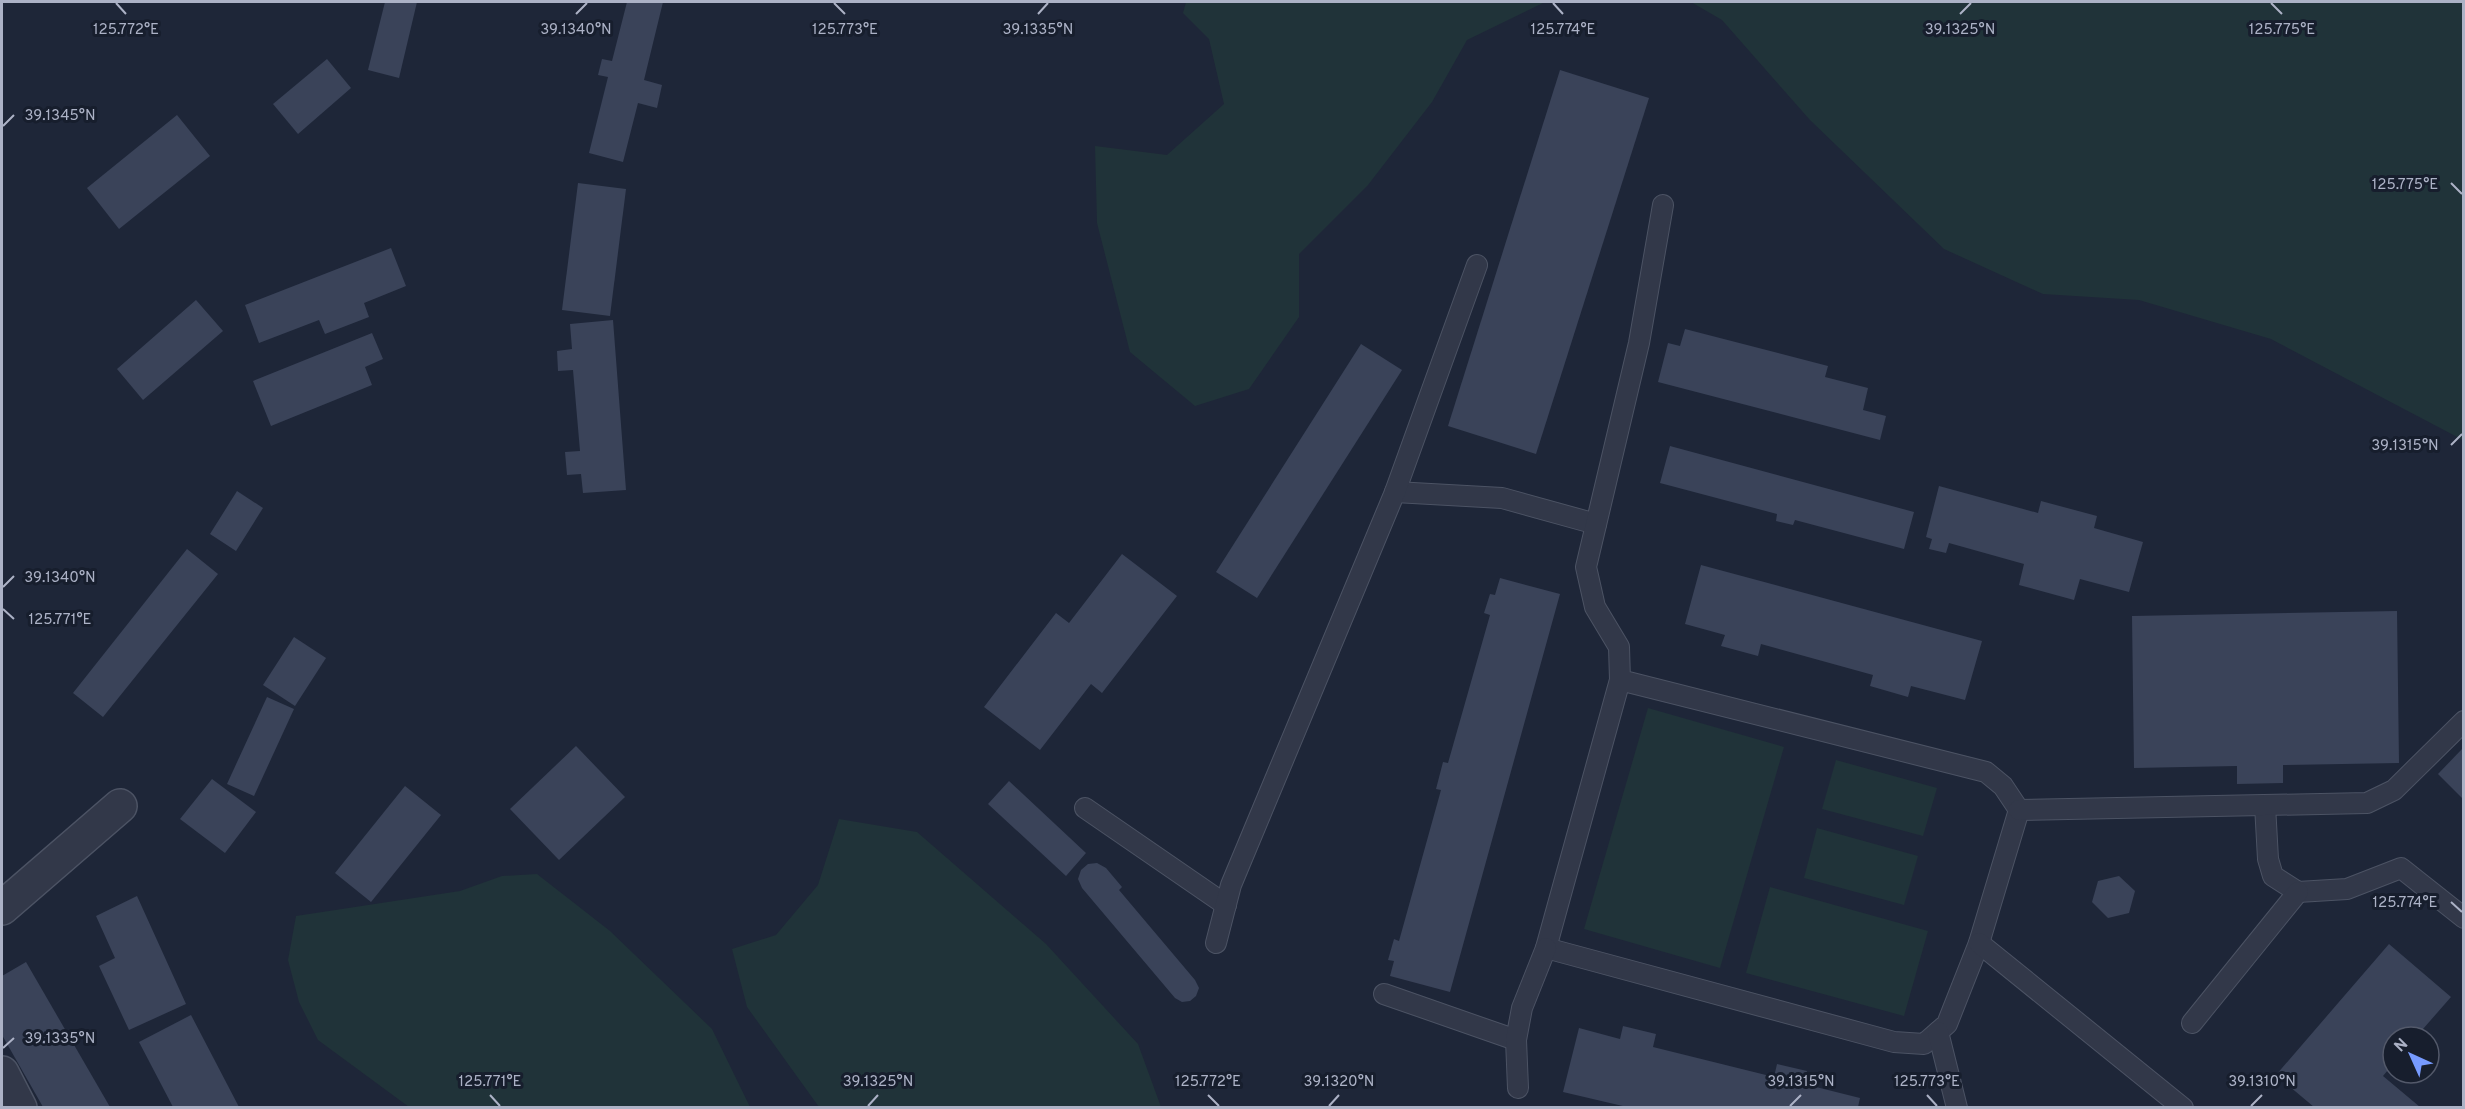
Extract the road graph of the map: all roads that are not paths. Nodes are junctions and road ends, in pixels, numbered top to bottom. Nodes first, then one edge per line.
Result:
1 (1663, 205) dead end
2 (1477, 265) dead end
3 (1395, 492) junction
4 (1596, 524) junction
5 (1620, 680) junction
6 (2463, 721) edge
7 (2265, 805) junction
8 (120, 806) dead end
9 (1085, 808) dead end
10 (2019, 810) junction
11 (2298, 892) junction
12 (1226, 905) junction
13 (2, 908) edge
14 (2463, 918) edge
15 (1216, 943) dead end
16 (1978, 943) junction
17 (1546, 948) junction
18 (1384, 994) dead end
19 (2192, 1023) dead end
20 (1938, 1032) junction
21 (1516, 1040) junction
22 (2, 1073) edge
23 (1518, 1088) dead end
24 (1954, 1106) edge
25 (20, 1107) edge
26 (2183, 1107) edge

1 - 4 lane
2 - 3 lane
3 - 4 lane
3 - 12 lane
4 - 5 lane
5 - 10 lane
5 - 17 lane
6 - 7 lane
7 - 10 lane
7 - 11 lane
8 - 13 street
9 - 12 lane
10 - 16 lane
11 - 14 lane
11 - 19 lane
12 - 15 lane
16 - 20 lane
16 - 26 lane
17 - 20 lane
17 - 21 lane
18 - 21 lane
20 - 24 lane
21 - 23 lane
22 - 25 street

